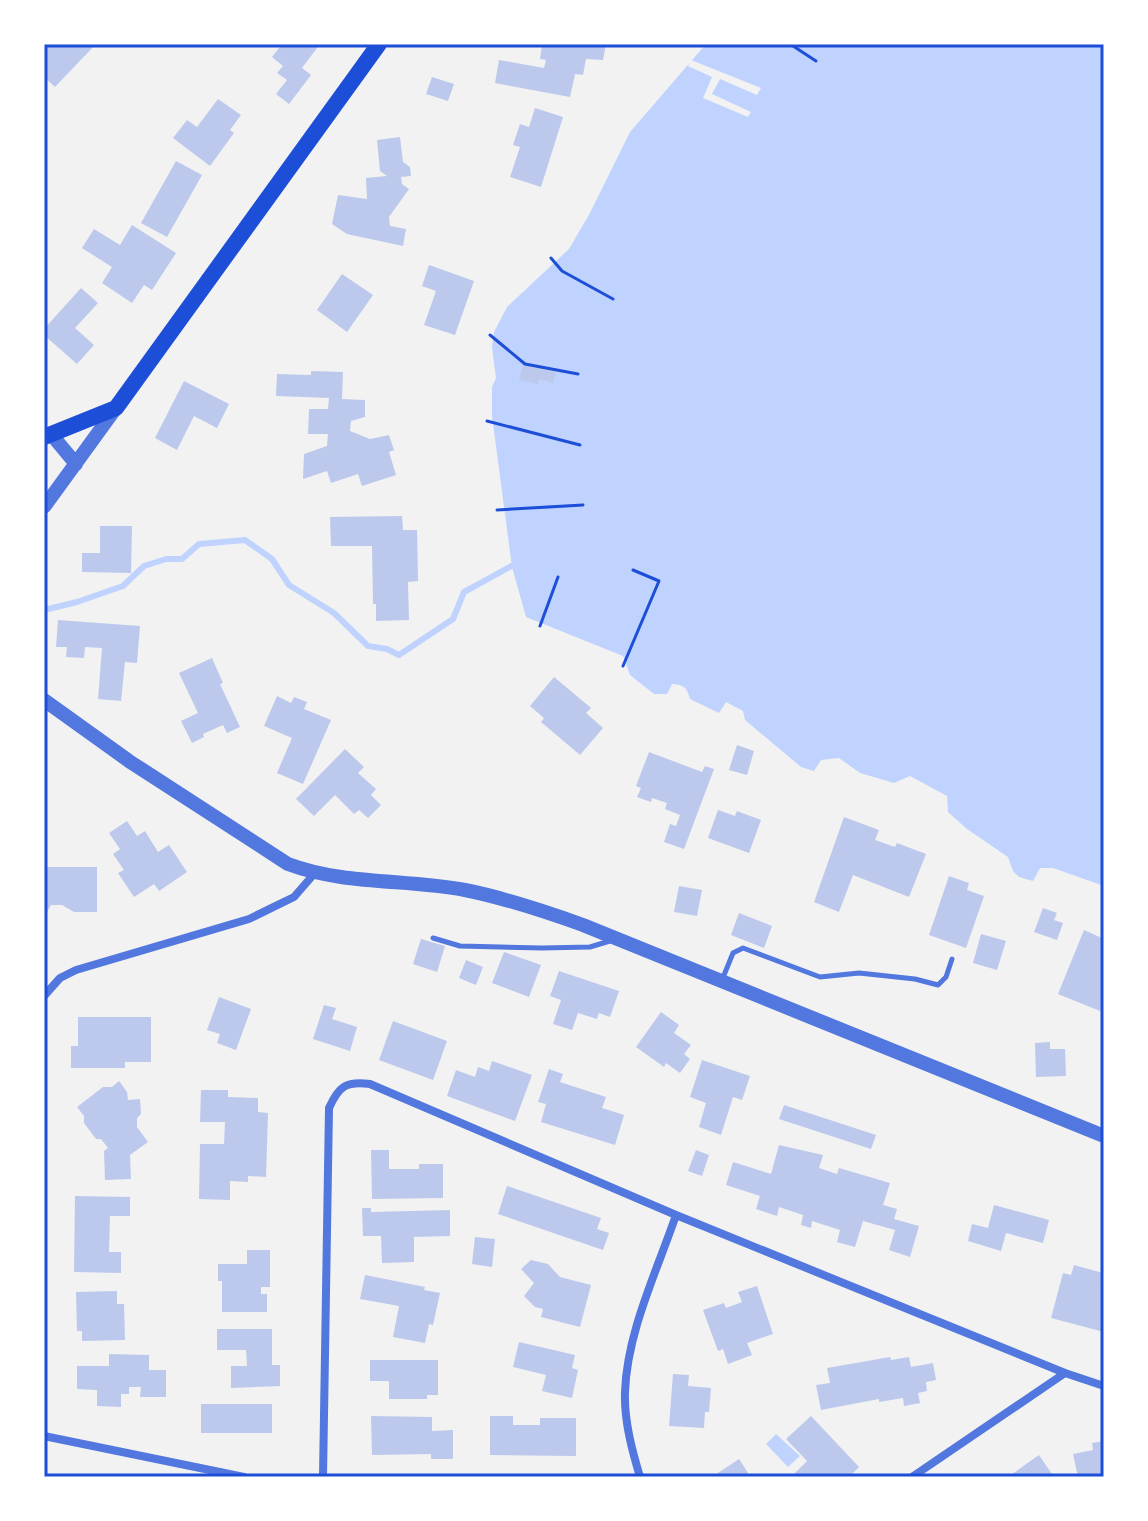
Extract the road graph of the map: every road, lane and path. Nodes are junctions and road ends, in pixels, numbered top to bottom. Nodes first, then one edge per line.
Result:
1 (379, 44) edge
2 (790, 44) edge
3 (816, 61) dead end
4 (551, 258) dead end
5 (613, 299) dead end
6 (490, 335) dead end
7 (578, 374) dead end
8 (116, 408) junction
9 (487, 421) dead end
10 (47, 435) edge
11 (580, 445) dead end
12 (76, 464) junction
13 (583, 505) dead end
14 (44, 507) edge
15 (497, 510) dead end
16 (633, 570) dead end
17 (558, 577) dead end
18 (540, 626) dead end
19 (623, 666) dead end
20 (44, 700) edge
21 (314, 874) junction
22 (433, 938) dead end
23 (617, 939) junction
24 (952, 959) dead end
25 (722, 981) junction
26 (44, 996) edge
27 (1104, 1136) edge
28 (676, 1215) junction
29 (1065, 1373) junction
30 (1104, 1386) edge
31 (44, 1436) edge
32 (244, 1477) edge
33 (323, 1477) edge
34 (640, 1477) edge
35 (912, 1477) edge

1 - 8 main road
2 - 3 path
4 - 5 path
6 - 7 path
8 - 10 main road
8 - 12 street
9 - 11 path
10 - 12 street
12 - 14 street
13 - 15 path
16 - 19 path
17 - 18 path
20 - 21 street
21 - 23 street
21 - 26 street
22 - 23 lane
23 - 25 street
24 - 25 lane
25 - 27 street
28 - 29 street
28 - 33 street
28 - 34 street
29 - 30 street
29 - 35 street
31 - 32 street

